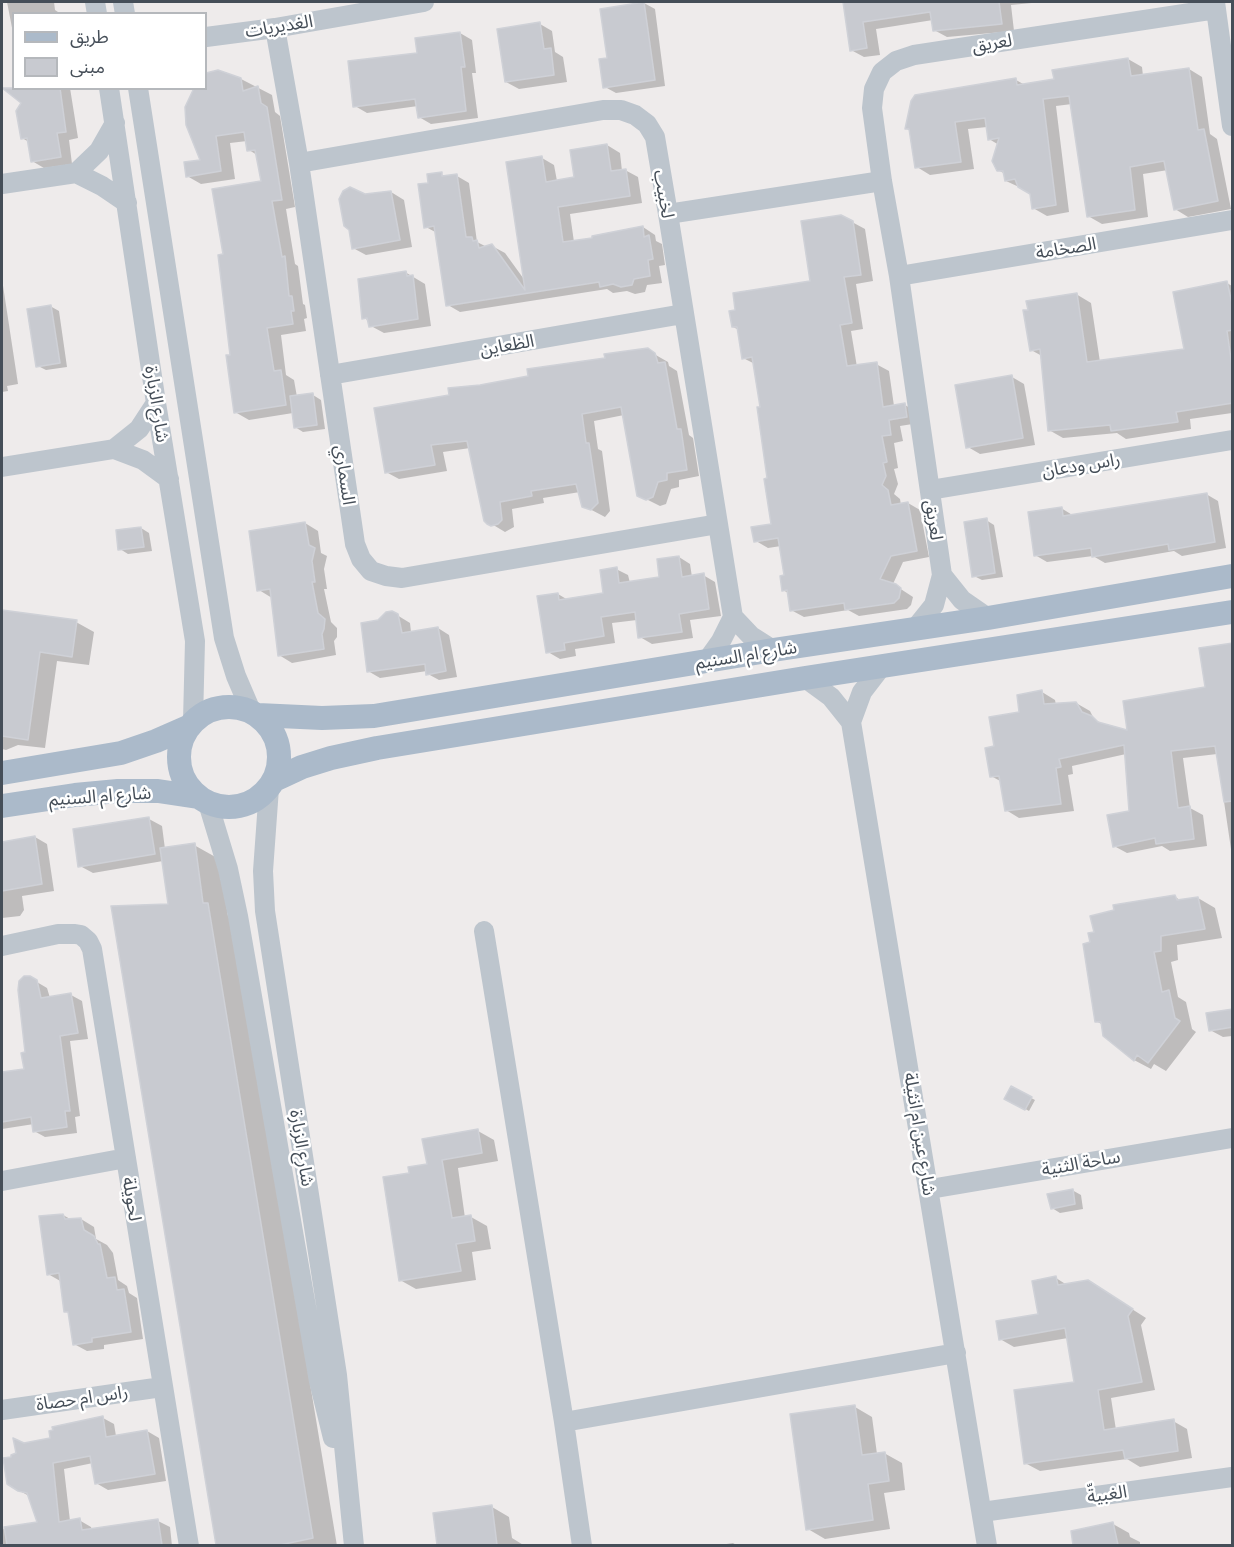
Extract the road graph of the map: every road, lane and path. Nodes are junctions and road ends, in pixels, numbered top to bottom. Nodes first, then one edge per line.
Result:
1 (424, 2) edge
2 (1216, 5) edge
3 (275, 28) junction
4 (207, 37) edge
5 (109, 90) edge
6 (138, 90) edge
7 (115, 123) junction
8 (1233, 126) edge
9 (299, 163) junction
10 (75, 173) junction
11 (882, 181) junction
12 (2, 184) edge
13 (127, 203) junction
14 (668, 214) junction
15 (1233, 220) edge
16 (899, 276) junction
17 (683, 314) junction
18 (330, 375) junction
19 (156, 403) junction
20 (1233, 440) edge
21 (114, 449) junction
22 (2, 467) edge
23 (169, 479) junction
24 (930, 490) junction
25 (718, 524) junction
26 (942, 575) junction
27 (1233, 576) edge
28 (1233, 612) edge
29 (733, 617) junction
30 (988, 618) junction
31 (914, 630) junction
32 (773, 650) junction
33 (706, 662) junction
34 (882, 666) junction
35 (806, 678) junction
36 (255, 713) junction
37 (851, 723) junction
38 (190, 724) junction
39 (2, 773) edge
40 (272, 784) junction
41 (203, 800) junction
42 (2, 806) edge
43 (483, 931) dead end
44 (2, 946) edge
45 (1233, 1138) edge
46 (126, 1158) junction
47 (2, 1181) edge
48 (930, 1189) junction
49 (956, 1353) junction
50 (162, 1387) junction
51 (2, 1410) edge
52 (564, 1422) junction
53 (1233, 1477) edge
54 (349, 1507) junction
55 (982, 1512) junction
56 (189, 1545) edge
57 (354, 1545) edge
58 (582, 1545) edge
59 (987, 1545) edge

1 - 3 street, الغديريات
2 - 8 street
2 - 11 street, لعريق
3 - 4 street, الغديريات
3 - 9 street, السماري
5 - 7 street, شارع الزبارة
6 - 36 street, شارع الزبارة
7 - 10 street
7 - 13 street, شارع الزبارة
9 - 14 street, لخبيب
9 - 18 street, السماري
10 - 12 street
10 - 13 street
11 - 14 street
11 - 16 street, لعريق
13 - 19 street, شارع الزبارة
14 - 17 street, لخبيب
15 - 16 street, الصخامة
16 - 24 street, لعريق
17 - 18 street, الظعاين
17 - 25 street, لخبيب
18 - 25 street, السماري
19 - 21 street
19 - 23 street, شارع الزبارة
20 - 24 street, راس ودعان
21 - 22 street
21 - 23 street
23 - 38 street, شارع الزبارة
24 - 26 street, لعريق
25 - 29 street, لخبيب
26 - 30 street
26 - 31 street, لعريق
27 - 30 main road, شارع ام السنيم
28 - 34 main road, شارع ام السنيم
29 - 32 street
29 - 33 street
30 - 31 main road, شارع ام السنيم
31 - 32 main road, شارع ام السنيم
32 - 33 main road, شارع ام السنيم
33 - 36 main road, شارع ام السنيم
34 - 35 main road, شارع ام السنيم
34 - 37 street, شارع عين ام انثيلة
35 - 37 street, شارع عين ام انثيلة
35 - 40 main road, شارع ام السنيم
36 - 38 main road
36 - 40 main road
37 - 48 street, شارع عين ام انثيلة
38 - 39 main road, شارع ام السنيم
38 - 41 main road
40 - 41 main road
40 - 54 street, شارع الزبارة
41 - 42 main road, شارع ام السنيم
41 - 54 street, شارع الزبارة
43 - 52 street
44 - 46 street, لحويلة
45 - 48 street, ساحة الثنية
46 - 47 street
46 - 50 street, لحويلة
48 - 49 street, شارع عين ام انثيلة
49 - 52 street
49 - 55 street, شارع عين ام انثيلة
50 - 51 street, راس ام حصاة
50 - 56 street, لحويلة
52 - 58 street
53 - 55 street, الغبيةّ
54 - 57 street, شارع الزبارة
55 - 59 street, شارع عين ام انثيلة

